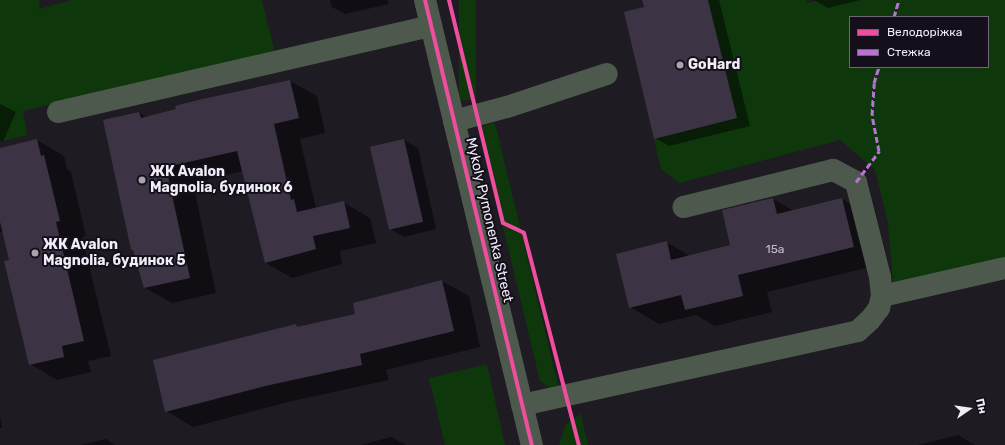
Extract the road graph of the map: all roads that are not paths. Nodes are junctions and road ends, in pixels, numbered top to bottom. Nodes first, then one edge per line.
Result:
1 (425, 0) edge
2 (431, 26) junction
3 (607, 74) dead end
4 (58, 112) dead end
5 (454, 121) junction
6 (683, 207) dead end
7 (1005, 268) edge
8 (882, 296) junction
9 (522, 405) junction
10 (532, 445) edge

1 - 2 street, Mykoly Pymonenka Street
2 - 4 street
2 - 5 street, Mykoly Pymonenka Street
3 - 5 street
5 - 9 street, Mykoly Pymonenka Street
6 - 8 street
7 - 8 street
8 - 9 street
9 - 10 street, Mykoly Pymonenka Street

